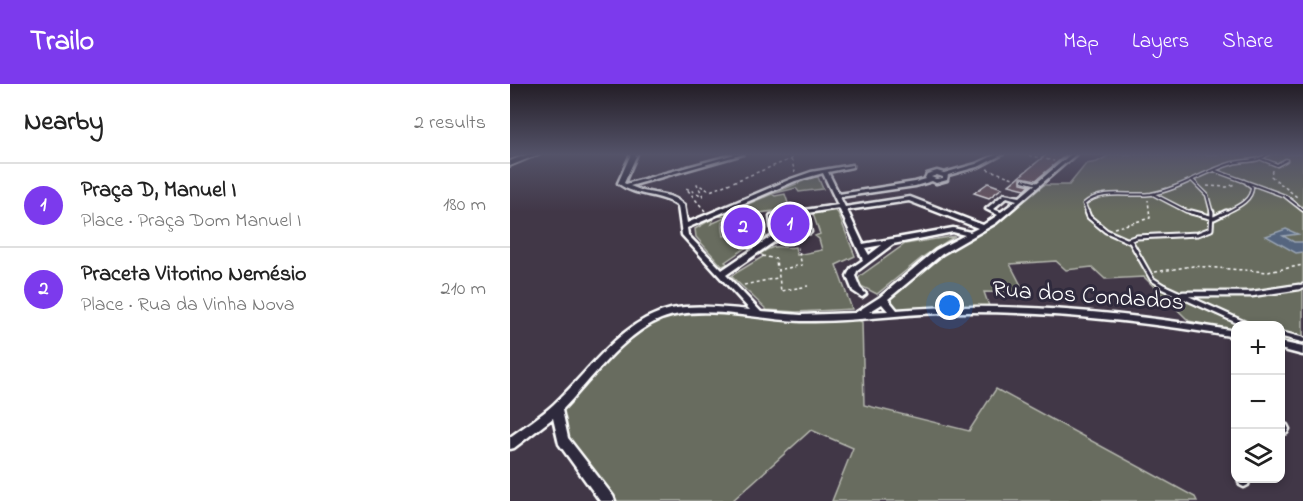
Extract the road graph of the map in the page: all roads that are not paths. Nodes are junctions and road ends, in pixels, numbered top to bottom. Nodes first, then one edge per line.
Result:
1 (625, 173) edge
2 (673, 173) edge
3 (815, 173) edge
4 (826, 173) edge
5 (949, 173) edge
6 (1052, 173) edge
7 (1208, 173) edge
8 (1222, 173) edge
9 (1191, 179) junction
10 (1023, 180) dead end
11 (1244, 181) junction
12 (1038, 185) junction
13 (625, 187) junction
14 (1151, 194) junction
15 (836, 196) junction
16 (1021, 199) junction
17 (842, 208) junction
18 (1303, 210) edge
19 (802, 212) junction
20 (1002, 215) junction
21 (1214, 218) junction
22 (684, 227) junction
23 (983, 228) junction
24 (969, 234) junction
25 (776, 237) junction
26 (1127, 240) junction
27 (891, 242) junction
28 (861, 247) junction
29 (867, 260) junction
30 (722, 274) junction
31 (1303, 286) edge
32 (862, 294) dead end
33 (1179, 294) junction
34 (883, 299) junction
35 (757, 313) junction
36 (895, 315) junction
37 (854, 318) junction
38 (1238, 321) edge
39 (1231, 333) edge
40 (1285, 335) edge
41 (1303, 338) edge
42 (1285, 346) edge
43 (1303, 351) edge
44 (556, 409) junction
45 (510, 444) edge
46 (608, 501) edge

1 - 13 street
2 - 13 street
3 - 22 street
4 - 15 street
5 - 15 street
6 - 12 street
7 - 9 lane
8 - 11 lane
9 - 14 lane
9 - 21 lane
10 - 12 lane
11 - 18 lane
11 - 21 lane
12 - 16 street
13 - 22 street
14 - 21 lane
14 - 26 lane
15 - 17 street
16 - 20 street
16 - 20 street
17 - 19 street
17 - 23 street
17 - 28 street
19 - 25 street
19 - 25 street
20 - 23 street
21 - 26 lane
22 - 30 street
23 - 24 street
24 - 27 street
24 - 34 street
25 - 30 street
26 - 33 lane
27 - 28 street
27 - 29 street
28 - 29 street
29 - 32 street
30 - 35 street
31 - 33 lane
33 - 38 lane
34 - 36 street
34 - 37 street
35 - 37 street, Rua dos Condados
35 - 44 street, Rua dos Condados
36 - 37 street, Rua dos Condados
36 - 39 street, Rua dos Condados
40 - 41 lane
42 - 43 street
44 - 45 street, Rua dos Condados
44 - 46 street

